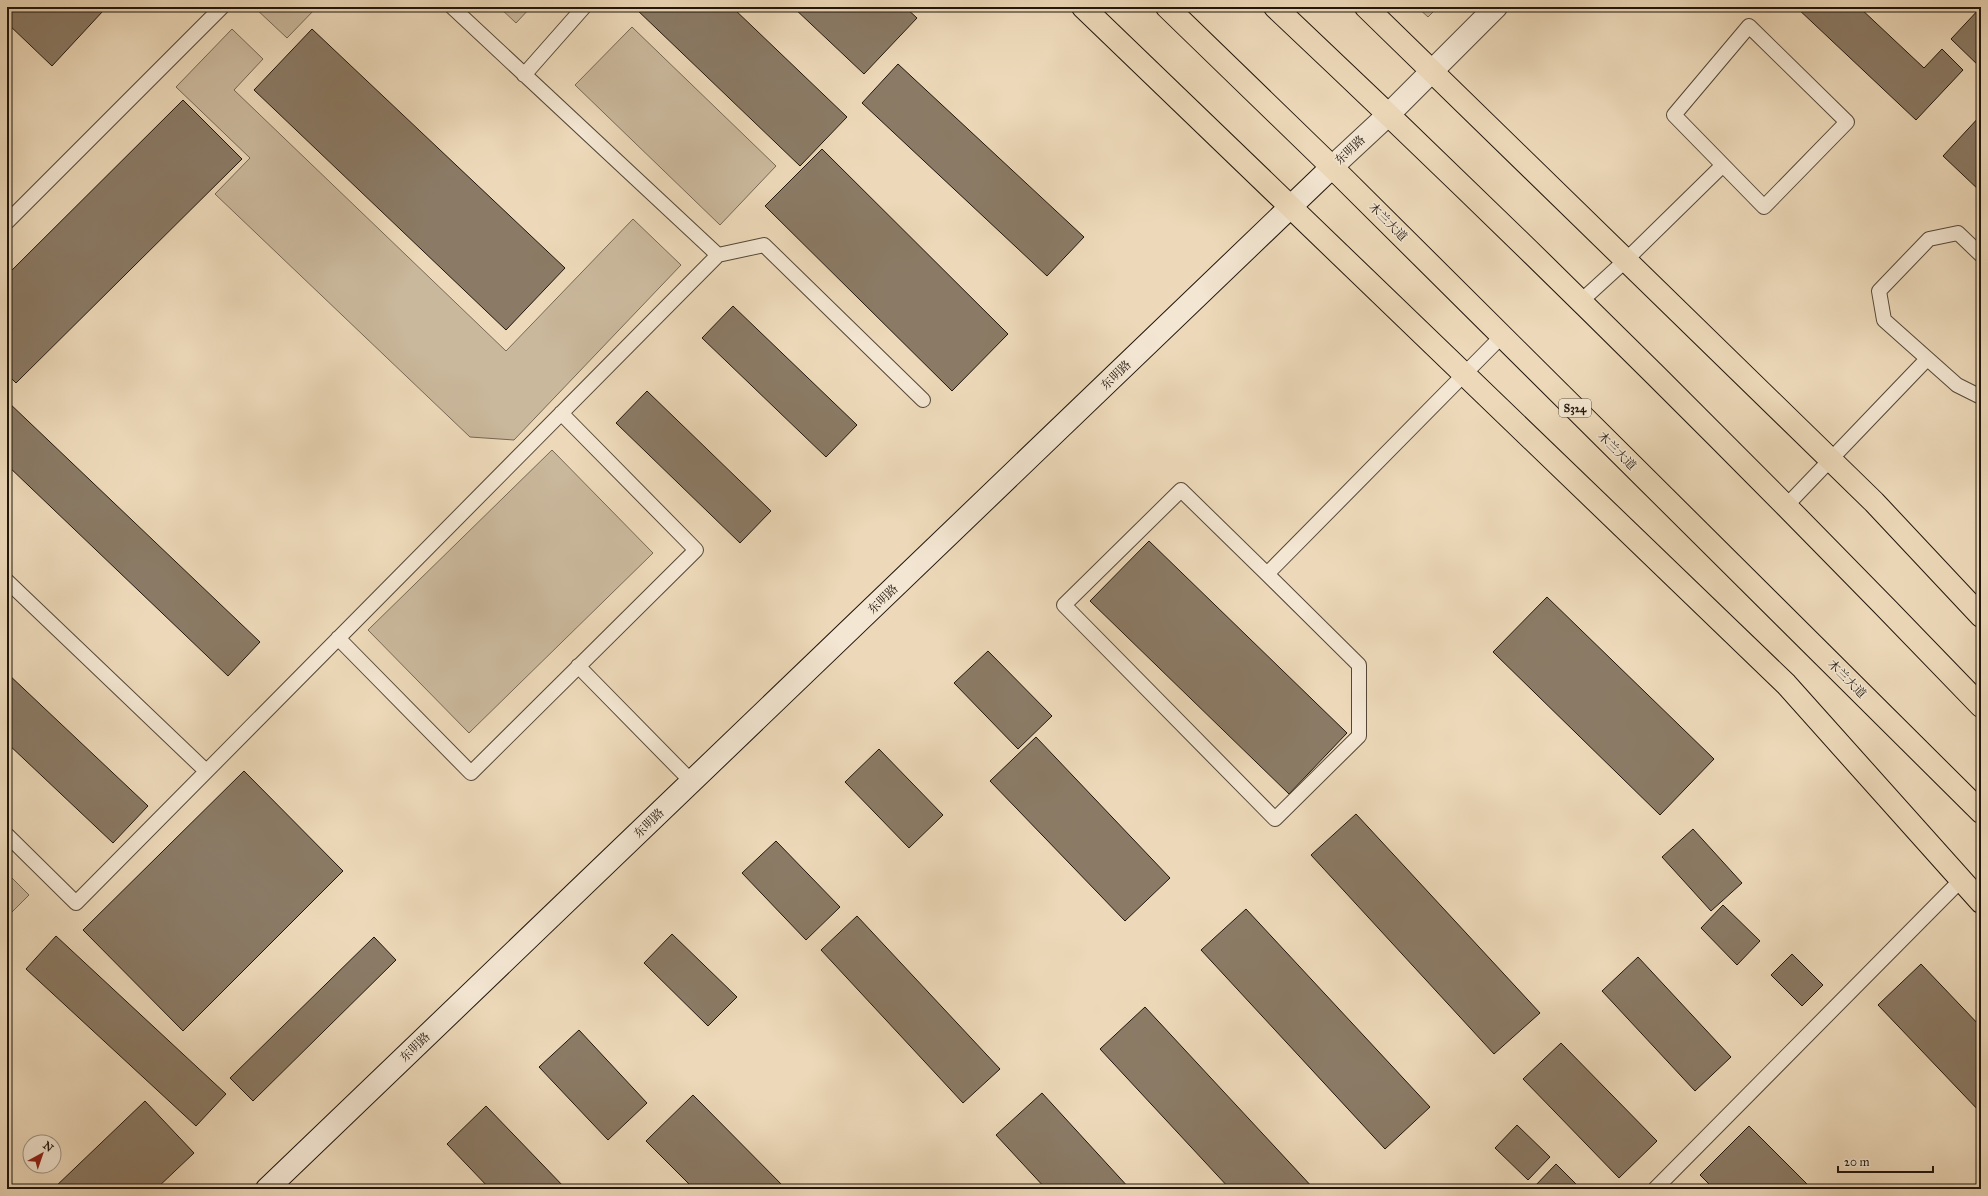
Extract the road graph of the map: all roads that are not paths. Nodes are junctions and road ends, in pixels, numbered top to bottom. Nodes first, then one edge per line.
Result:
1 (222, 7) edge
2 (452, 7) edge
3 (584, 7) edge
4 (1083, 7) edge
5 (1167, 7) edge
6 (1275, 7) edge
7 (1366, 7) edge
8 (1496, 7) edge
9 (1433, 71) junction
10 (524, 75) junction
11 (1389, 114) junction
12 (1723, 165) junction
13 (1332, 167) junction
14 (1292, 207) junction
15 (7, 222) edge
16 (718, 255) junction
17 (1981, 255) edge
18 (1626, 260) junction
19 (1580, 302) junction
20 (1502, 336) junction
21 (1927, 359) junction
22 (1465, 373) junction
23 (1981, 396) edge
24 (923, 400) dead end
25 (561, 413) junction
26 (1830, 458) junction
27 (1787, 505) junction
28 (1267, 574) junction
29 (7, 582) edge
30 (1981, 616) edge
31 (338, 638) junction
32 (578, 666) junction
33 (1981, 706) edge
34 (206, 771) junction
35 (692, 782) junction
36 (1981, 812) edge
37 (7, 835) edge
38 (1961, 880) junction
39 (1981, 902) edge
40 (267, 1189) edge
41 (1655, 1189) edge

1 - 15 lane
2 - 10 lane
3 - 10 lane
4 - 14 main road
5 - 13 main road, 木兰大道 / S324
6 - 11 main road
7 - 9 main road
8 - 9 main road, 东明路
9 - 11 main road, 东明路
9 - 18 main road
10 - 16 lane
11 - 13 main road, 东明路
11 - 19 main road
12 - 12 lane
12 - 18 lane
13 - 14 main road, 东明路
13 - 20 main road, 木兰大道 / S324
14 - 22 main road
14 - 35 main road, 东明路
16 - 24 lane
16 - 25 lane
17 - 21 lane
18 - 19 lane
18 - 26 main road
19 - 27 main road
20 - 22 lane
20 - 36 main road, 木兰大道 / S324
21 - 23 lane
21 - 26 lane
22 - 28 lane
22 - 38 main road
25 - 31 lane
25 - 32 lane
26 - 27 lane
26 - 30 main road
27 - 33 main road
28 - 28 lane
29 - 34 lane
31 - 32 lane
31 - 34 lane
32 - 35 lane
34 - 37 lane
35 - 40 main road, 东明路
38 - 39 main road
38 - 41 lane

